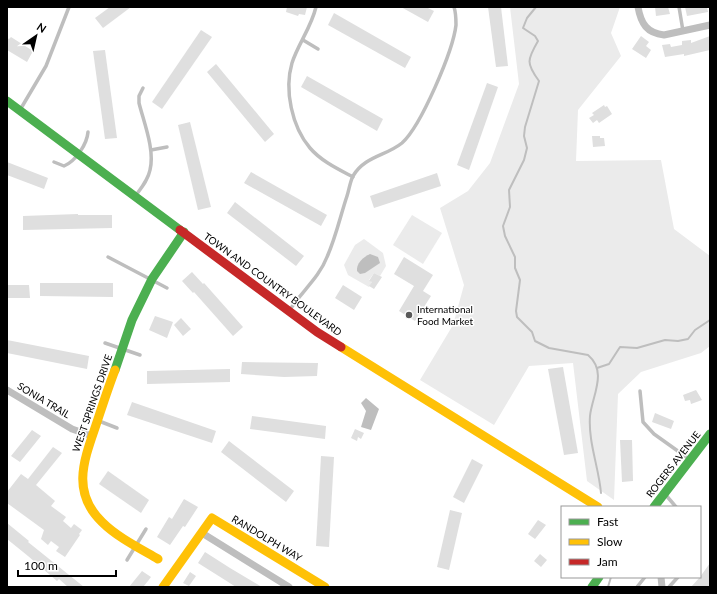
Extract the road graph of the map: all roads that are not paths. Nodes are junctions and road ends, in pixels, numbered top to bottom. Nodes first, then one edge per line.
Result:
1 (69, 7) edge
2 (316, 7) edge
3 (454, 7) edge
4 (638, 7) edge
5 (679, 7) edge
6 (710, 25) edge
7 (683, 31) junction
8 (303, 40) junction
9 (318, 49) dead end
10 (143, 88) dead end
11 (7, 101) edge
12 (20, 110) junction
13 (88, 132) dead end
14 (167, 147) dead end
15 (150, 150) junction
16 (78, 153) junction
17 (54, 162) dead end
18 (353, 178) junction
19 (136, 196) junction
20 (184, 232) junction
21 (108, 257) dead end
22 (152, 279) junction
23 (167, 288) dead end
24 (289, 312) junction
25 (105, 343) dead end
26 (123, 348) junction
27 (140, 355) dead end
28 (7, 390) edge
29 (640, 391) dead end
30 (98, 420) junction
31 (117, 428) dead end
32 (710, 434) edge
33 (92, 436) junction
34 (690, 460) junction
35 (664, 493) junction
36 (596, 506) edge
37 (655, 506) edge
38 (675, 506) edge
39 (146, 529) dead end
40 (202, 534) junction
41 (136, 546) junction
42 (127, 560) dead end
43 (158, 560) dead end
44 (598, 578) edge
45 (644, 578) edge
46 (677, 578) edge
47 (163, 587) edge
48 (289, 587) edge
49 (325, 587) edge
50 (592, 587) edge
51 (637, 587) edge
52 (669, 587) edge

1 - 12 lane
2 - 8 lane
3 - 18 lane
4 - 7 street
5 - 7 lane
6 - 7 street
8 - 9 lane
8 - 18 lane
10 - 15 lane
11 - 12 street, TOWN AND COUNTRY BOULEVARD
12 - 16 street, TOWN AND COUNTRY BOULEVARD
13 - 16 lane
14 - 15 lane
15 - 19 lane
16 - 17 lane
16 - 19 street, TOWN AND COUNTRY BOULEVARD
18 - 24 lane
19 - 20 street, TOWN AND COUNTRY BOULEVARD
20 - 22 street, WEST SPRINGS DRIVE
20 - 24 street, TOWN AND COUNTRY BOULEVARD
21 - 22 lane
22 - 23 lane
22 - 26 street, WEST SPRINGS DRIVE
24 - 36 street, TOWN AND COUNTRY BOULEVARD
25 - 26 lane
26 - 27 lane
26 - 30 street, WEST SPRINGS DRIVE
28 - 33 street, SONIA TRAIL
29 - 34 lane
30 - 31 lane
30 - 33 street, WEST SPRINGS DRIVE
32 - 34 street, ROGERS AVENUE
33 - 41 street, WEST SPRINGS DRIVE
34 - 35 street, ROGERS AVENUE
35 - 37 street, ROGERS AVENUE
35 - 38 lane
39 - 41 lane
40 - 47 street, RANDOLPH WAY
40 - 48 street
40 - 49 street, RANDOLPH WAY
41 - 42 lane
41 - 43 street, WEST SPRINGS DRIVE
44 - 50 street
45 - 51 lane
46 - 52 lane

